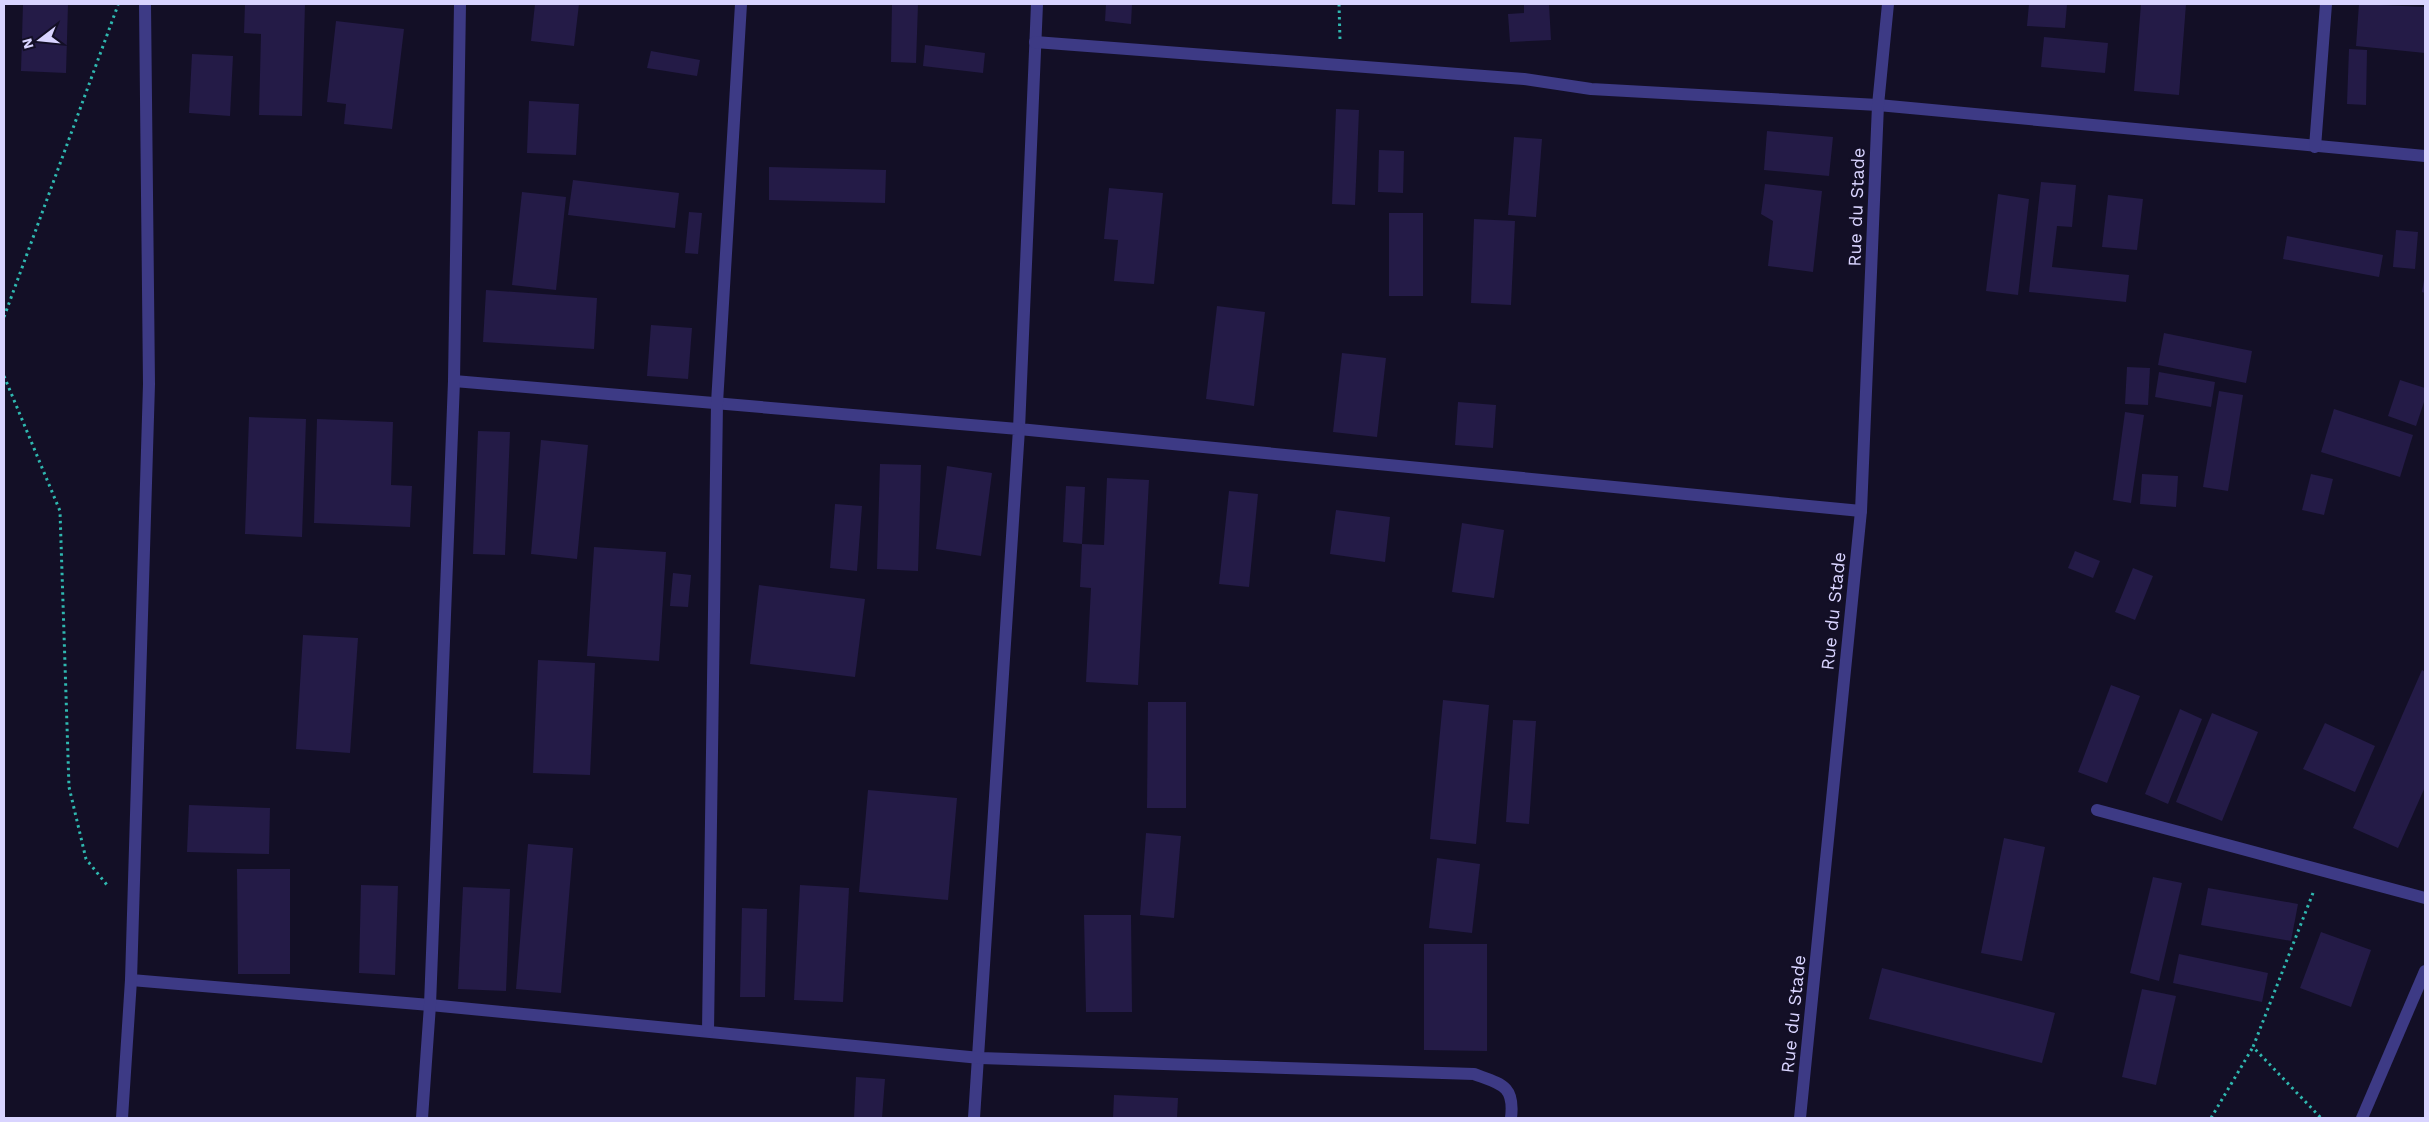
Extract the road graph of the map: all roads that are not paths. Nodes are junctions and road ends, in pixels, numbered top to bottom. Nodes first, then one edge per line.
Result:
1 (145, 4) edge
2 (460, 4) edge
3 (741, 4) edge
4 (1037, 4) edge
5 (1888, 4) edge
6 (2326, 4) edge
7 (1035, 42) junction
8 (1878, 105) junction
9 (2315, 147) junction
10 (2425, 156) edge
11 (454, 381) junction
12 (717, 403) junction
13 (1019, 428) junction
14 (1861, 511) junction
15 (2097, 810) dead end
16 (2425, 898) edge
17 (2425, 971) edge
18 (130, 980) junction
19 (430, 1005) junction
20 (708, 1031) junction
21 (980, 1058) junction
22 (122, 1118) edge
23 (422, 1118) edge
24 (974, 1118) edge
25 (1511, 1118) edge
26 (1800, 1118) edge
27 (2362, 1118) edge

1 - 18 street
2 - 11 street
3 - 12 street
4 - 7 street
5 - 8 street, Rue du Stade
6 - 9 street
7 - 8 street
7 - 13 street
8 - 9 street
8 - 14 street, Rue du Stade
9 - 10 street
11 - 12 street
11 - 19 street
12 - 13 street
12 - 20 street
13 - 14 street
13 - 21 street
14 - 26 street, Rue du Stade
15 - 16 street
17 - 27 street
18 - 19 street
18 - 22 street
19 - 20 street
19 - 23 street
20 - 21 street
21 - 24 street
21 - 25 street

